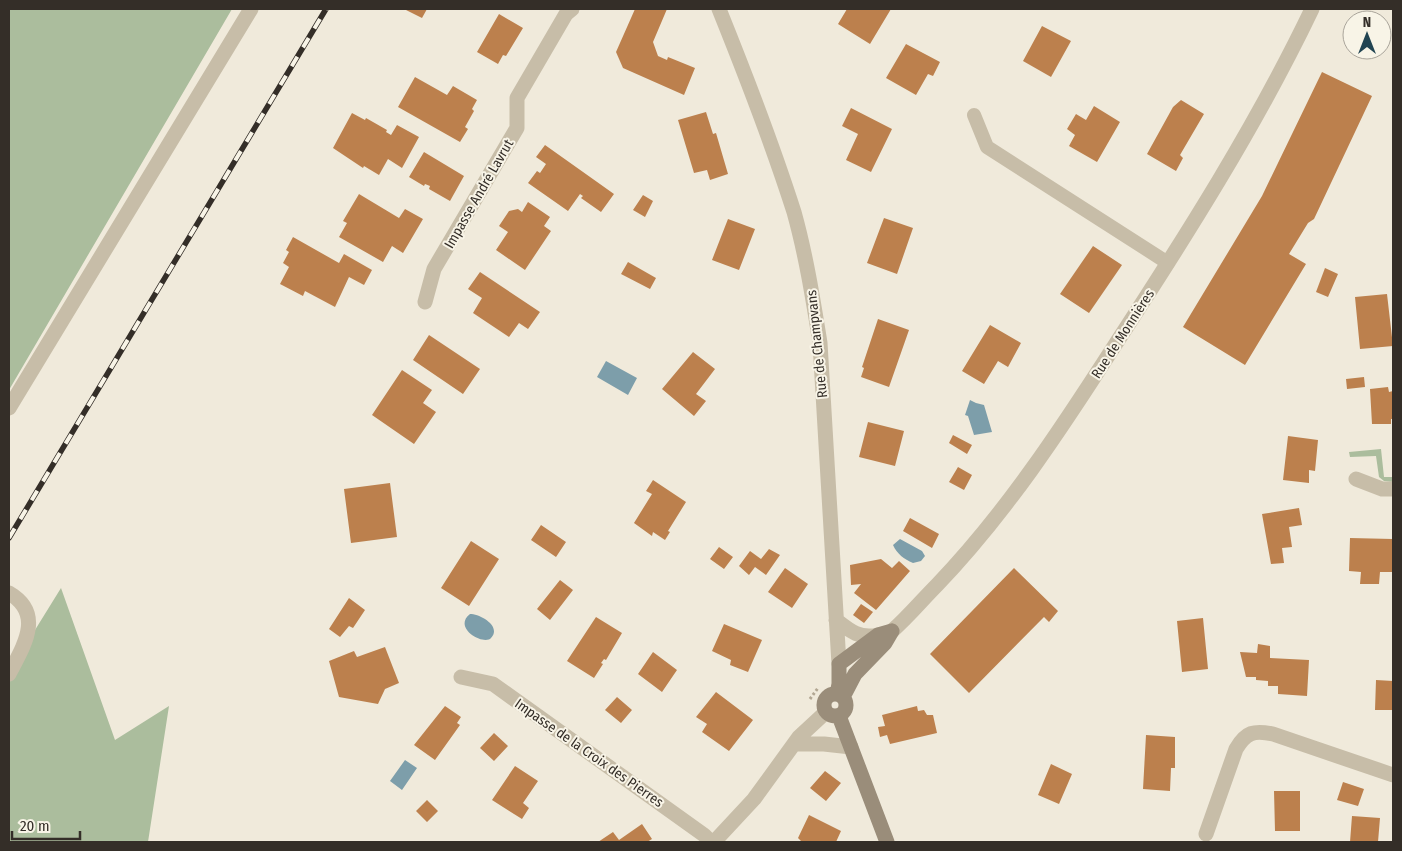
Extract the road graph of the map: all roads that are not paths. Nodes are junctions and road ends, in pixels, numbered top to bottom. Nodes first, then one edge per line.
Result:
1 (251, 9) edge
2 (572, 9) edge
3 (719, 9) edge
4 (1312, 9) edge
5 (974, 115) dead end
6 (1168, 263) junction
7 (425, 302) dead end
8 (9, 408) edge
9 (1356, 479) dead end
10 (1393, 489) edge
11 (9, 593) edge
12 (836, 620) junction
13 (885, 633) junction
14 (839, 664) junction
15 (9, 674) edge
16 (462, 676) dead end
17 (840, 696) junction
18 (832, 714) junction
19 (794, 744) junction
20 (851, 748) junction
21 (1393, 775) edge
22 (1206, 834) dead end
23 (713, 842) edge
24 (887, 842) edge

1 - 8 street
2 - 7 street, Impasse André Lavrut
3 - 12 street, Rue de Champvans
4 - 6 street, Rue de Monnières
5 - 6 lane
6 - 13 street, Rue de Monnières
9 - 10 street
11 - 15 street
12 - 13 street
12 - 14 street, Rue de Champvans
13 - 14 street, Rue de Monnières
13 - 17 street, Rue de Monnières
14 - 17 street, Rue de Champvans
16 - 23 street, Impasse de la Croix des Pierres
17 - 18 street
18 - 19 street
18 - 20 street
19 - 20 street
19 - 23 street
20 - 24 street
21 - 22 street

